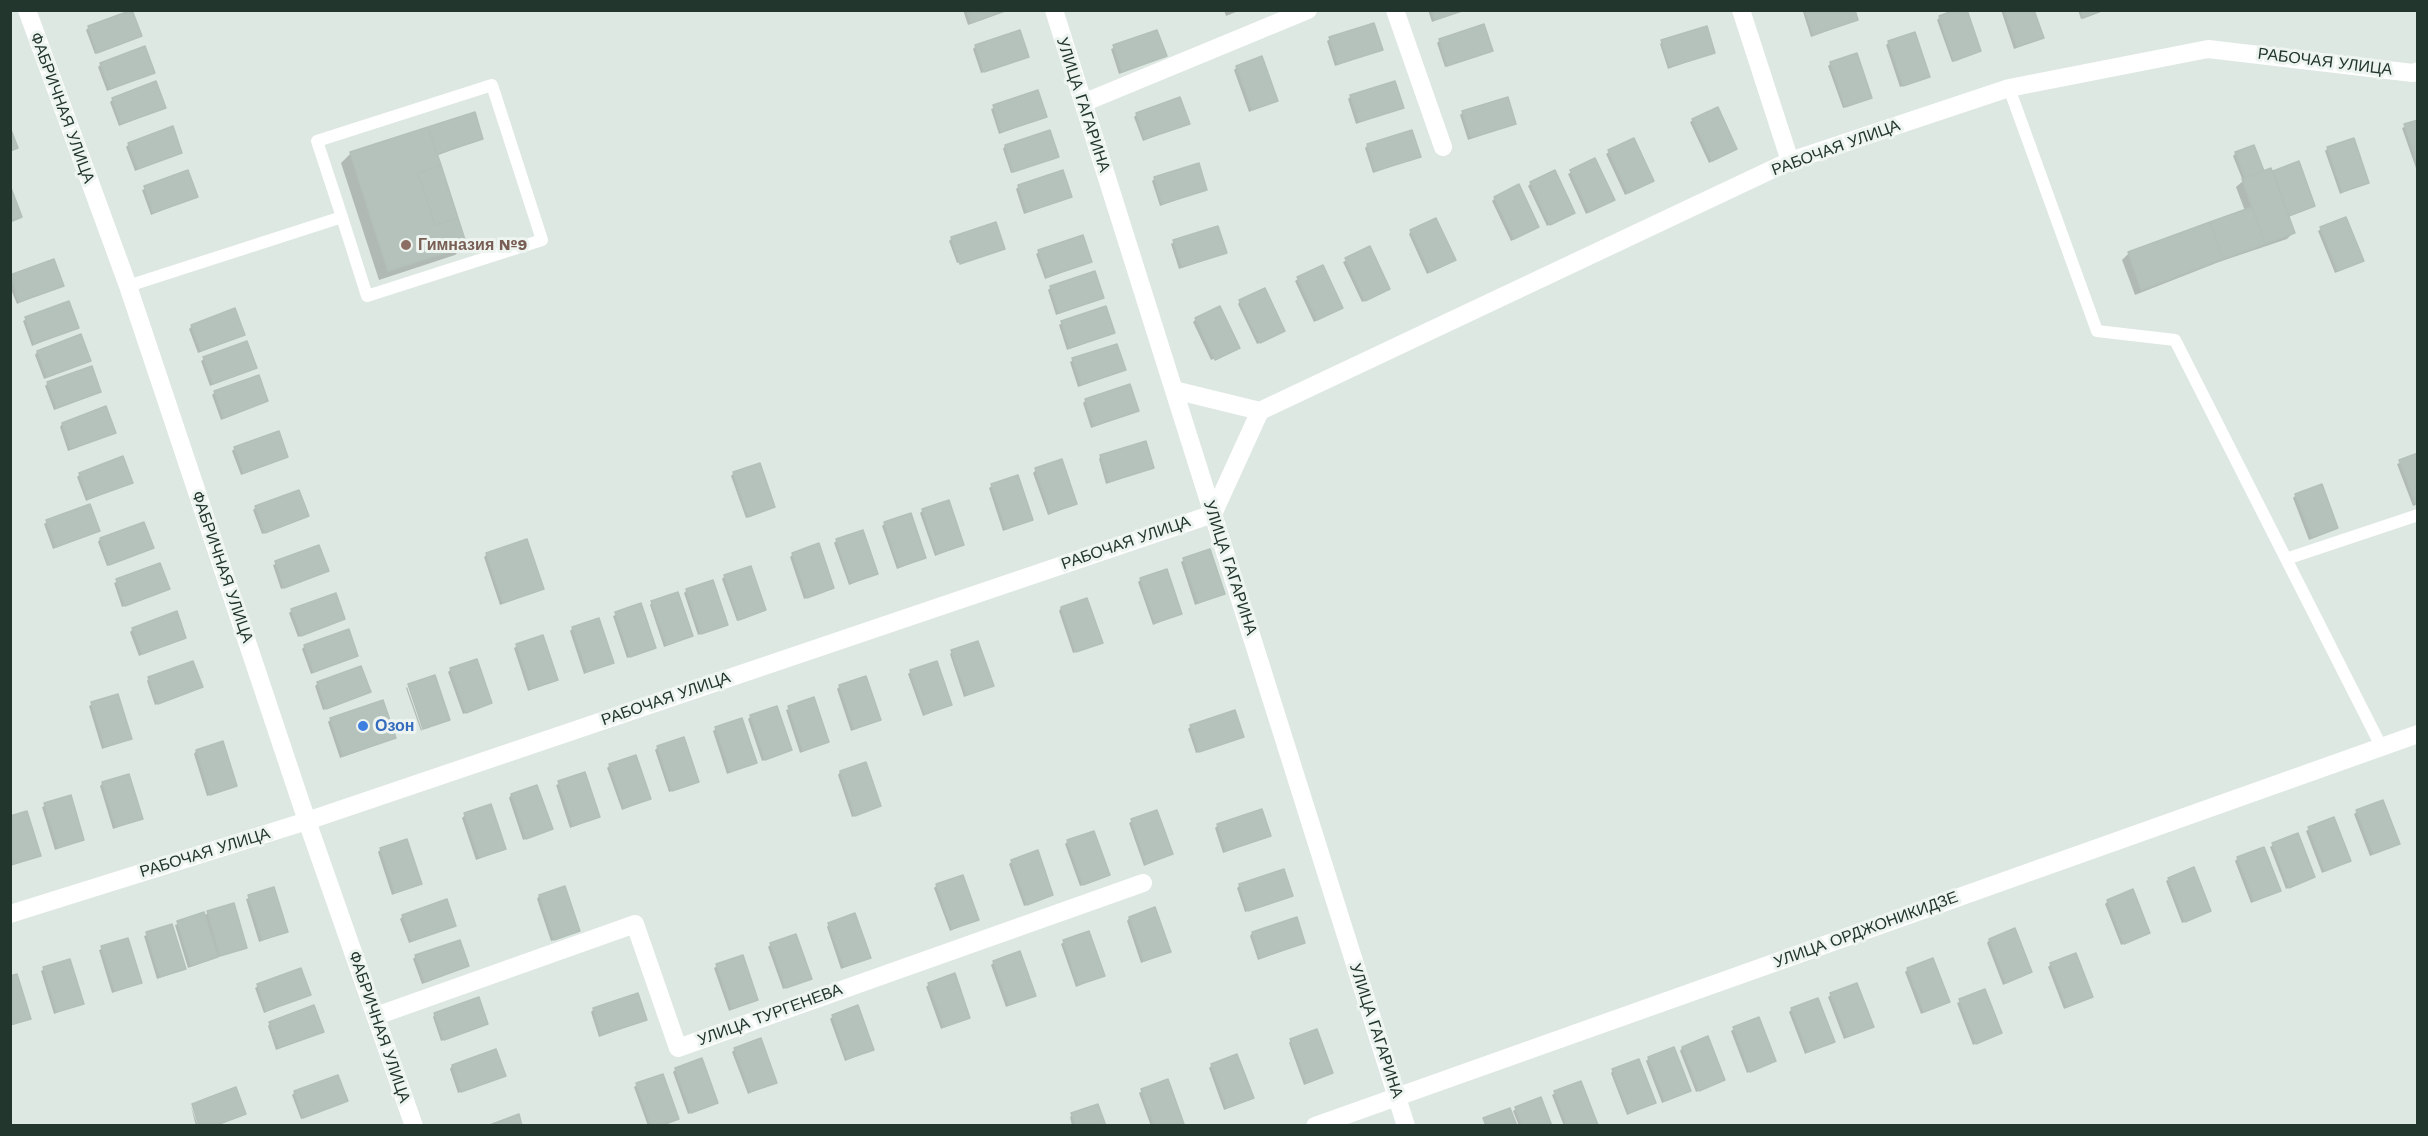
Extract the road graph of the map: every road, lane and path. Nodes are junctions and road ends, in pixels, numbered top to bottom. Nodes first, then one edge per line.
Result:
1 (27, 10) edge
2 (1053, 10) edge
3 (1308, 10) edge
4 (1395, 10) edge
5 (1741, 10) edge
6 (2418, 71) edge
7 (2009, 88) junction
8 (1083, 103) junction
9 (1443, 147) dead end
10 (1790, 161) junction
11 (342, 217) junction
12 (128, 286) junction
13 (1174, 390) junction
14 (1260, 411) junction
15 (1213, 514) junction
16 (2418, 515) edge
17 (2286, 559) junction
18 (2418, 734) edge
19 (2381, 746) junction
20 (307, 821) junction
21 (1143, 883) dead end
22 (10, 914) edge
23 (376, 1016) junction
24 (1397, 1097) junction
25 (414, 1125) edge
26 (1315, 1125) edge
27 (1406, 1125) edge

1 - 12 street, ФАБРИЧНАЯ УЛИЦА
2 - 8 street, УЛИЦА ГАГАРИНА
3 - 8 street
4 - 9 street
5 - 10 street
6 - 7 street, РАБОЧАЯ УЛИЦА
7 - 10 street, РАБОЧАЯ УЛИЦА
7 - 17 lane
8 - 13 street, УЛИЦА ГАГАРИНА
10 - 14 street, РАБОЧАЯ УЛИЦА
11 - 11 lane
11 - 12 lane
12 - 20 street, ФАБРИЧНАЯ УЛИЦА
13 - 14 street
13 - 15 street, УЛИЦА ГАГАРИНА
14 - 15 street, РАБОЧАЯ УЛИЦА
15 - 20 street, РАБОЧАЯ УЛИЦА
15 - 24 street, УЛИЦА ГАГАРИНА
16 - 17 lane
17 - 19 lane
18 - 19 street, УЛИЦА ОРДЖОНИКИДЗЕ
19 - 24 street, УЛИЦА ОРДЖОНИКИДЗЕ
20 - 22 street, РАБОЧАЯ УЛИЦА
20 - 23 street, ФАБРИЧНАЯ УЛИЦА
21 - 23 street, УЛИЦА ТУРГЕНЕВА
23 - 25 street, ФАБРИЧНАЯ УЛИЦА
24 - 26 street, УЛИЦА ОРДЖОНИКИДЗЕ
24 - 27 street, УЛИЦА ГАГАРИНА

